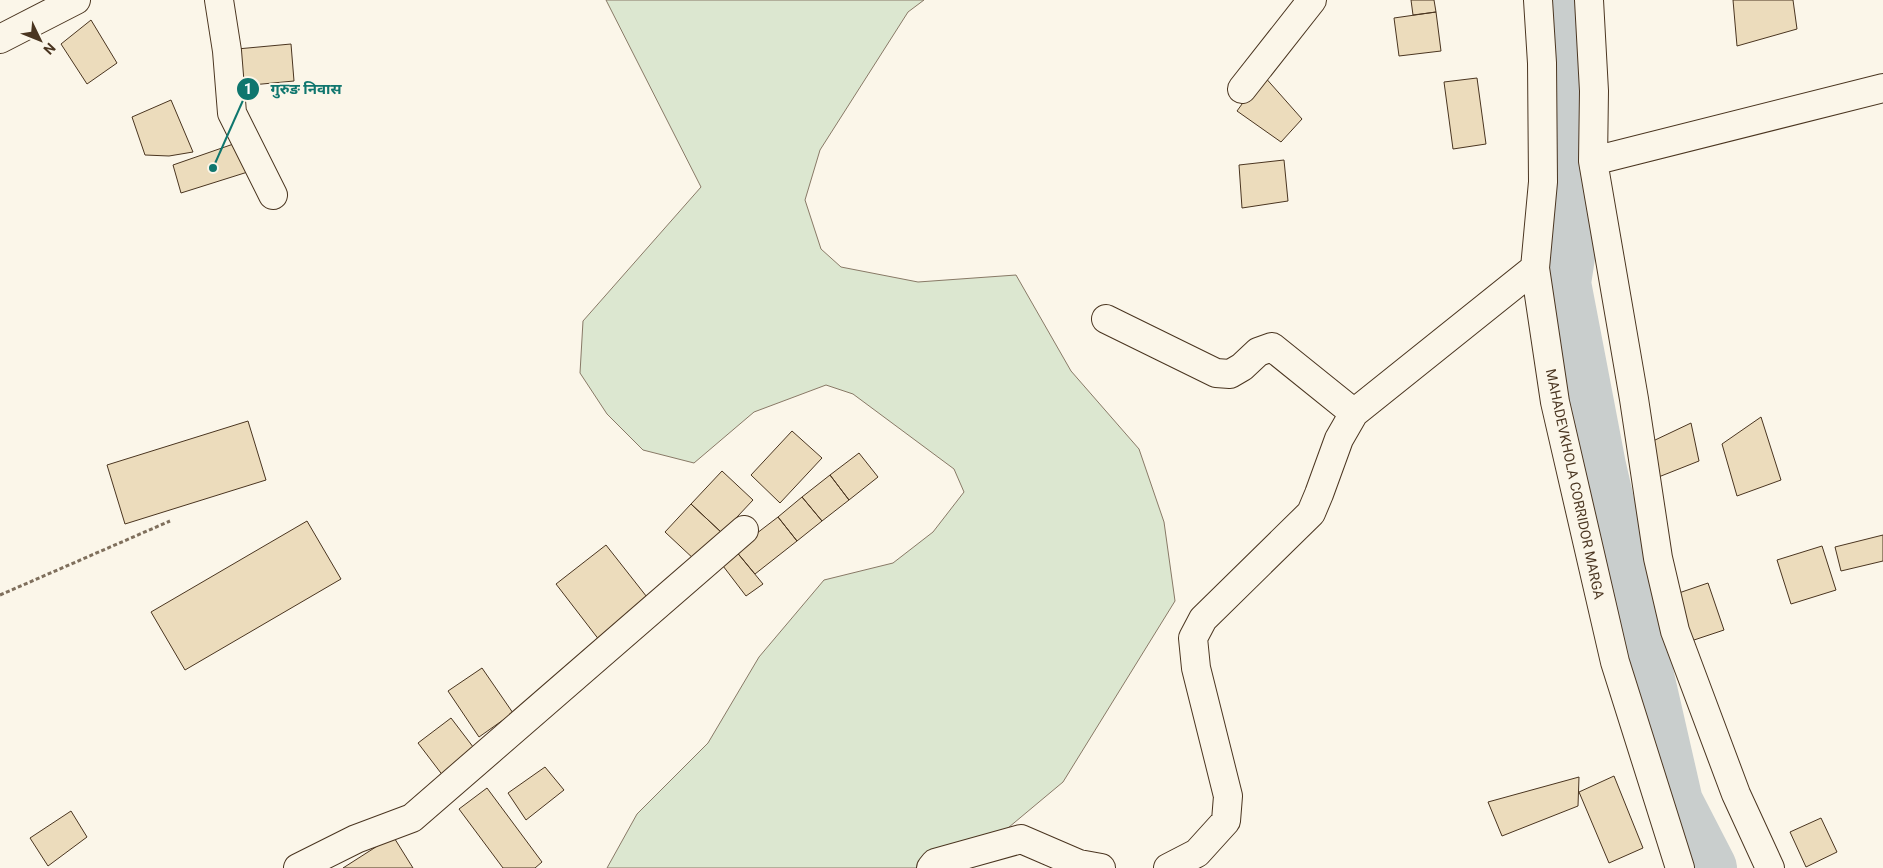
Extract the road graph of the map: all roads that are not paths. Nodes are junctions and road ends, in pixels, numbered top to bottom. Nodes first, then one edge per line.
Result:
1 (76, 0) edge
2 (219, 0) edge
3 (1312, 0) edge
4 (1538, 0) edge
5 (1589, 0) edge
6 (0, 40) edge
7 (1883, 88) edge
8 (1242, 89) dead end
9 (1593, 161) junction
10 (273, 195) dead end
11 (1534, 268) junction
12 (1106, 319) dead end
13 (1354, 413) junction
14 (744, 530) dead end
15 (1672, 865) edge
16 (298, 868) edge
17 (931, 868) edge
18 (1101, 868) edge
19 (1168, 868) edge
20 (1770, 868) edge

1 - 6 street
2 - 10 street
3 - 8 street
4 - 11 street, MAHADEVKHOLA CORRIDOR MARGA
5 - 9 street
7 - 9 street
9 - 20 street
11 - 13 street
11 - 15 street, MAHADEVKHOLA CORRIDOR MARGA
12 - 13 street
13 - 19 street
14 - 16 street
17 - 18 street

